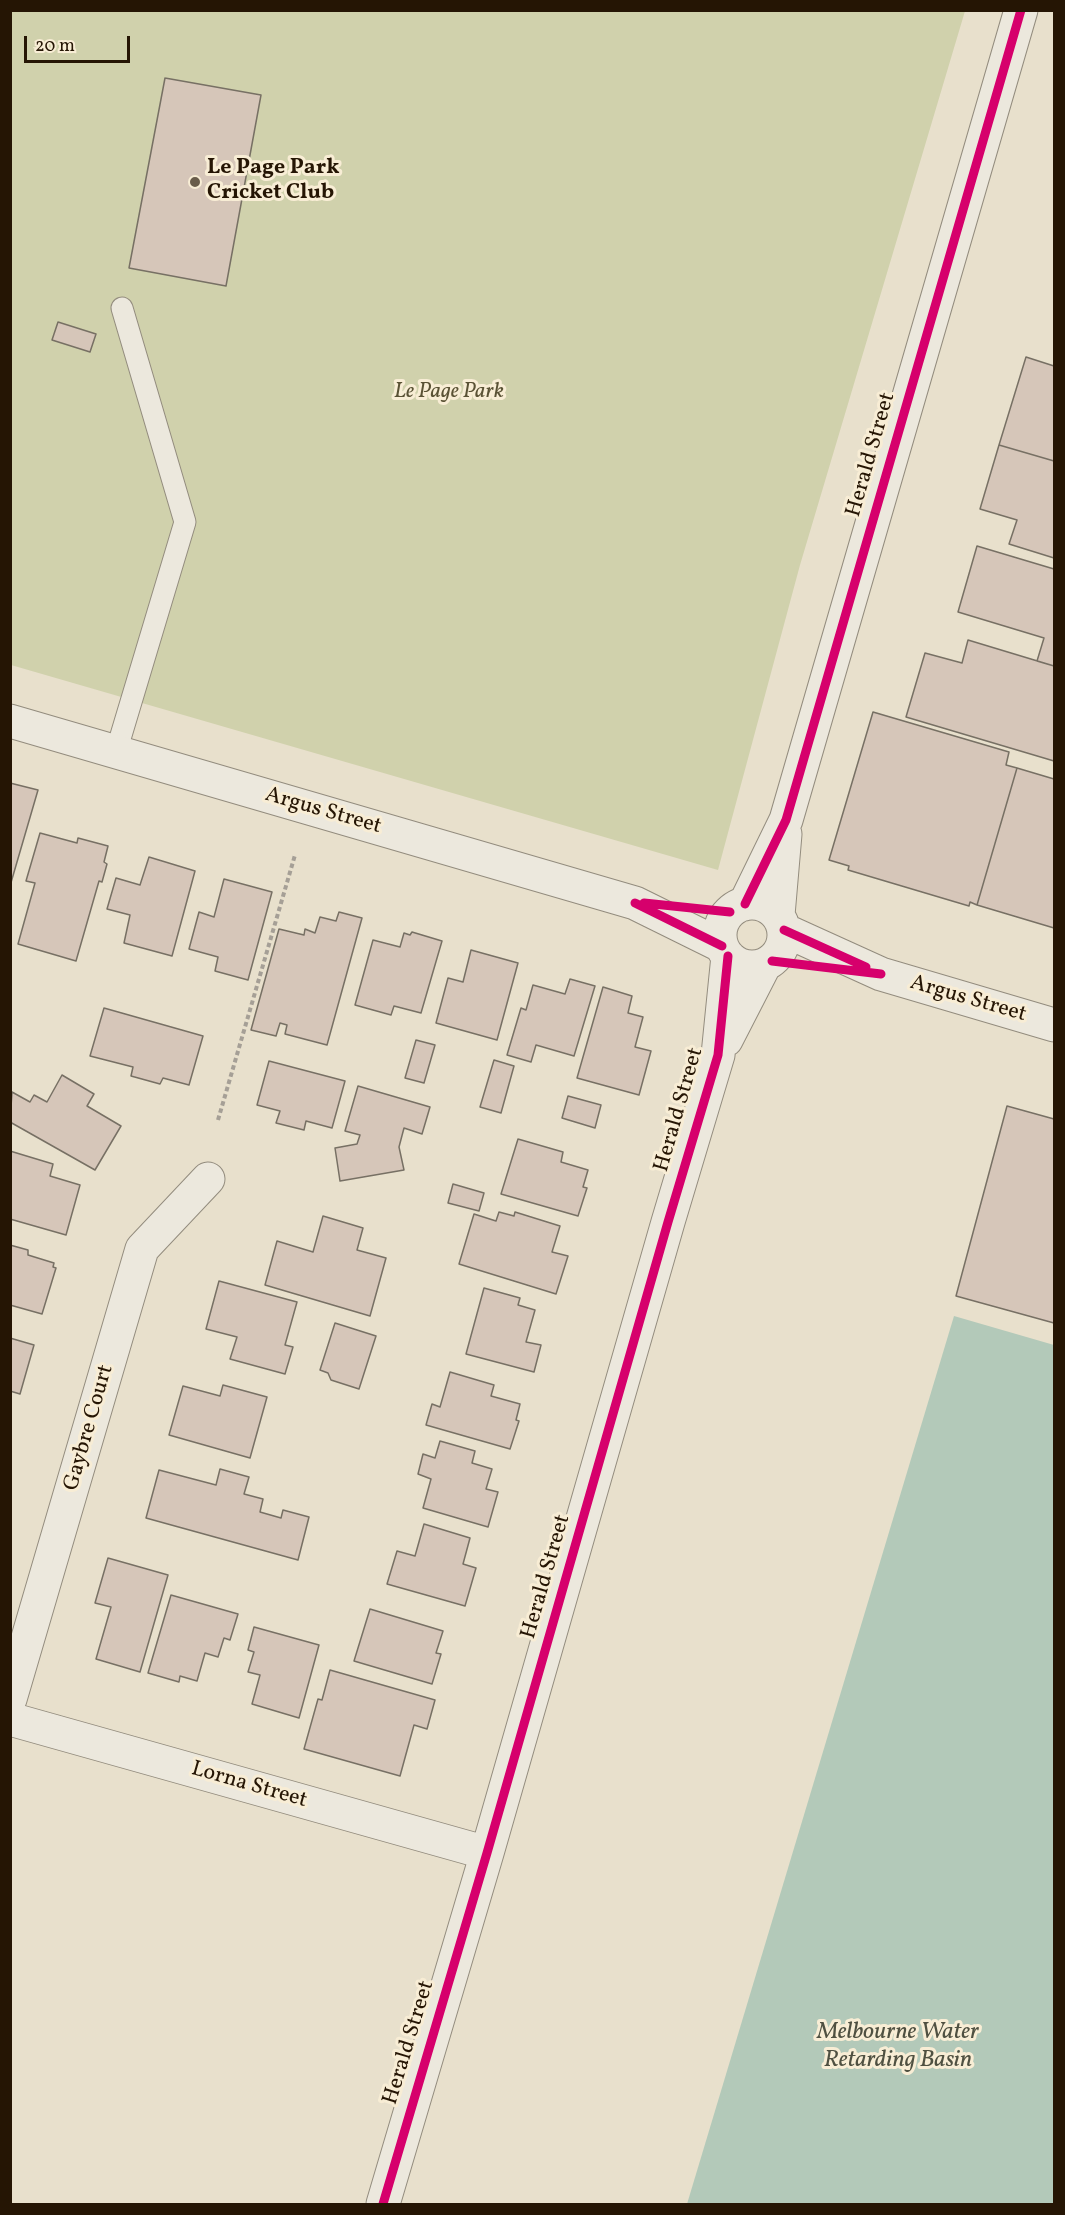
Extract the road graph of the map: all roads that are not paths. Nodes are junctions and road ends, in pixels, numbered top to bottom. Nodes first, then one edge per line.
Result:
1 (1021, 10) edge
2 (122, 308) dead end
3 (10, 721) edge
4 (116, 752) junction
5 (786, 820) junction
6 (635, 903) junction
7 (737, 908) junction
8 (781, 922) junction
9 (725, 951) junction
10 (768, 963) junction
11 (881, 974) junction
12 (1054, 1025) edge
13 (718, 1055) junction
14 (208, 1179) dead end
15 (10, 1699) edge
16 (10, 1719) edge
17 (487, 1854) junction
18 (383, 2205) edge

1 - 5 street, Herald Street
2 - 4 lane
3 - 4 street, Argus Street
4 - 6 street, Argus Street
5 - 7 street, Herald Street
5 - 8 street, Herald Street
6 - 7 street, Argus Street
6 - 9 street, Argus Street
7 - 8 street
7 - 9 street
8 - 10 street
8 - 11 street, Argus Street
9 - 10 street
9 - 13 street, Herald Street
10 - 11 street, Argus Street
10 - 13 street, Herald Street
11 - 12 street, Argus Street
13 - 17 street, Herald Street
14 - 15 street, Gaybre Court
16 - 17 street, Lorna Street
17 - 18 street, Herald Street

